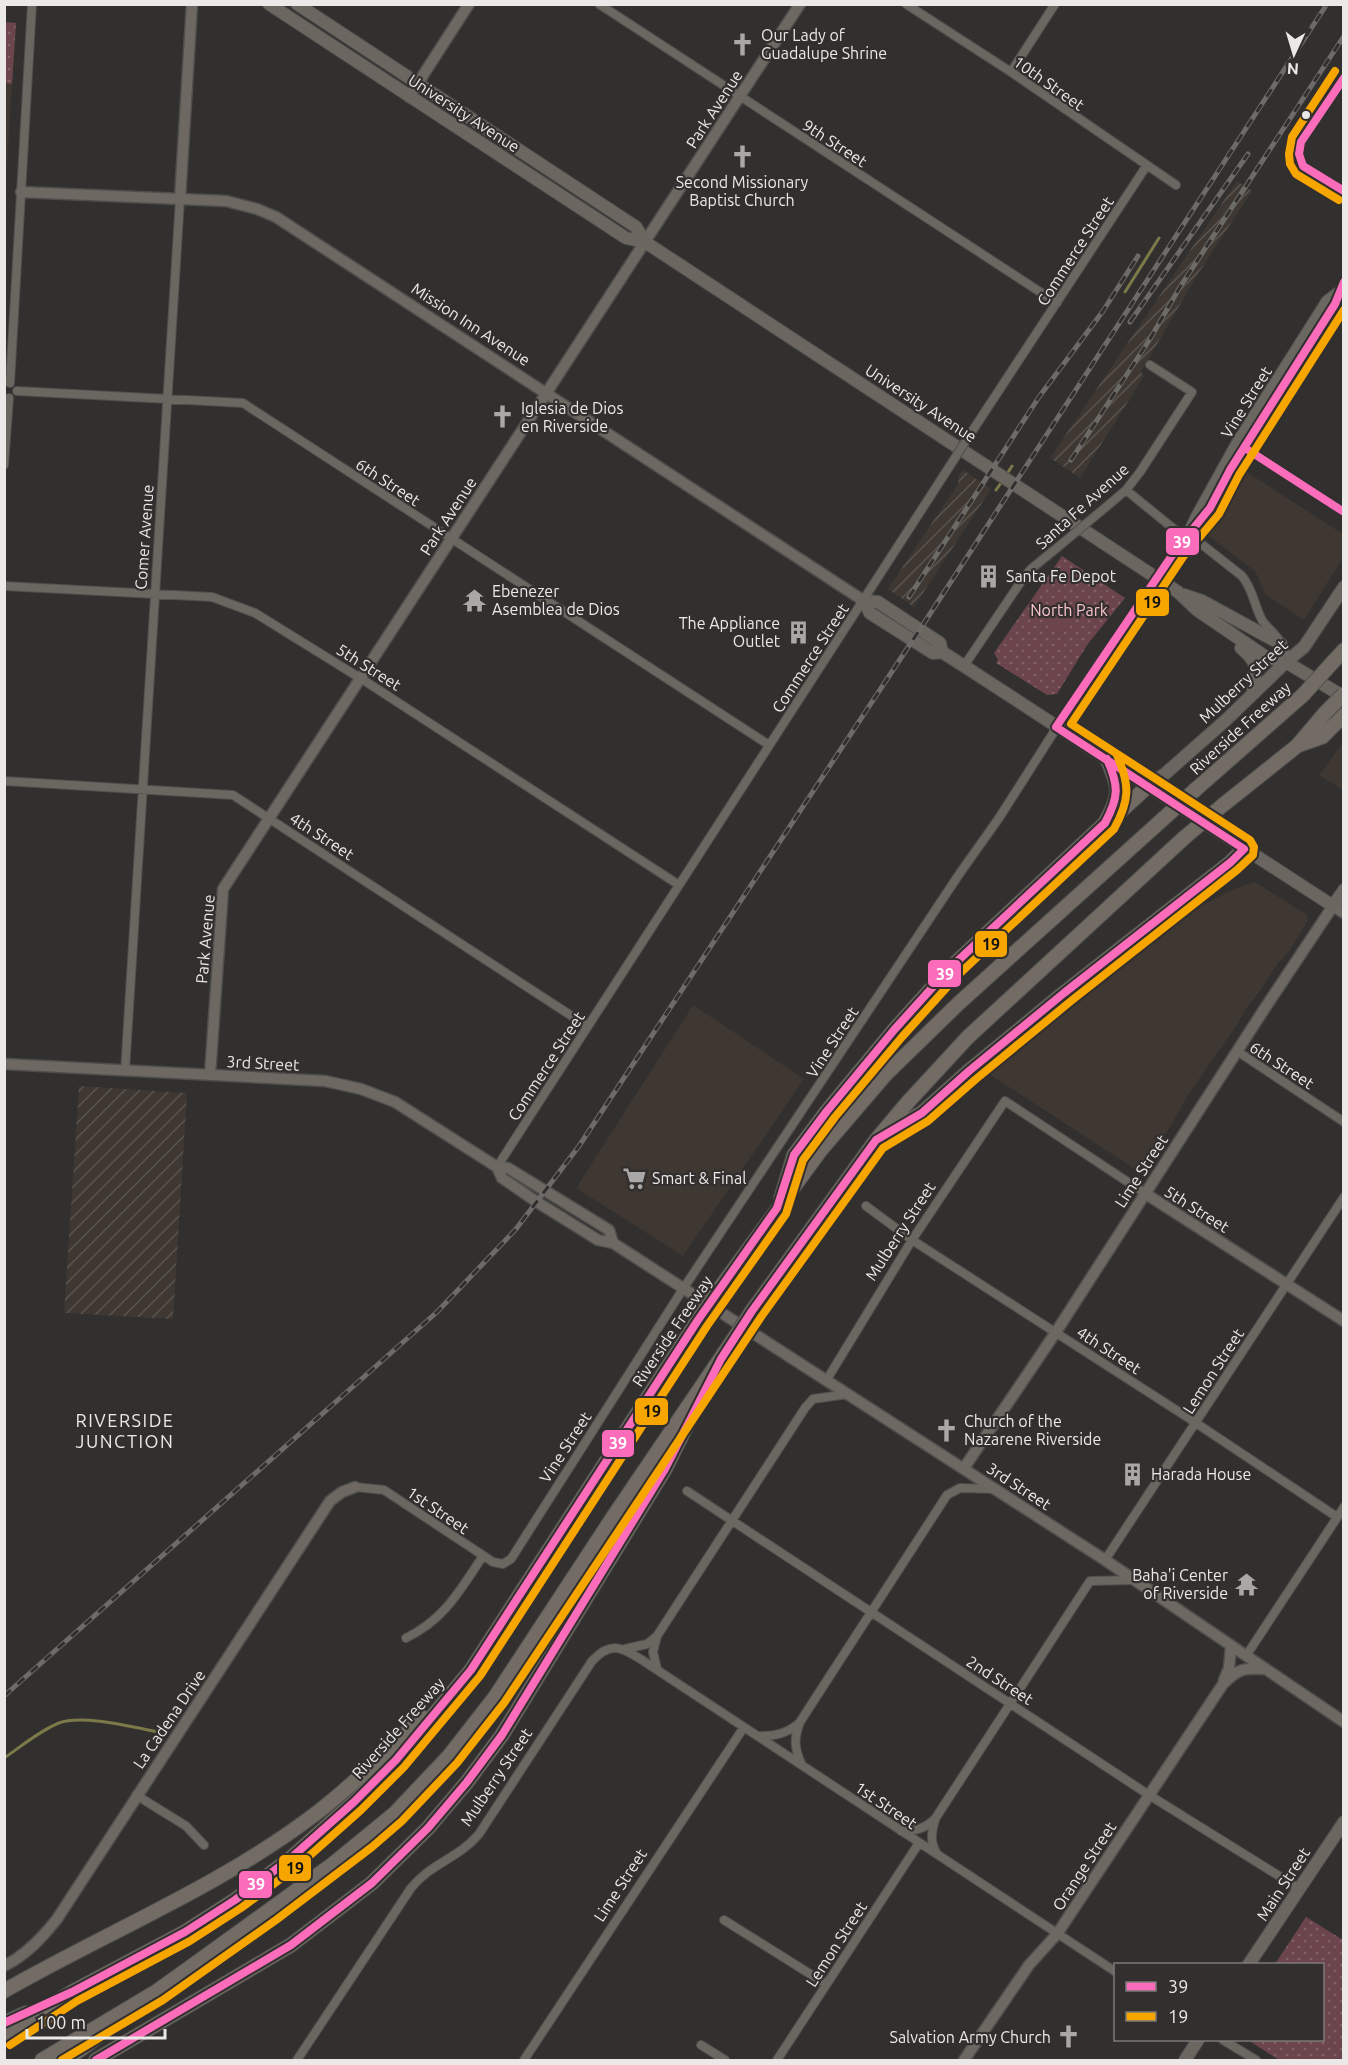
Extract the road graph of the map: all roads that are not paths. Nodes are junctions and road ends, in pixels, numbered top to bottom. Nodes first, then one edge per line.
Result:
1 (32, 4) edge
2 (192, 4) edge
3 (269, 4) edge
4 (297, 4) edge
5 (469, 4) edge
6 (599, 4) edge
7 (800, 4) edge
8 (906, 4) edge
9 (1055, 4) edge
10 (1011, 72) junction
11 (417, 83) junction
12 (409, 97) junction
13 (740, 97) junction
14 (1147, 165) junction
15 (1176, 184) dead end
16 (21, 192) junction
17 (180, 199) junction
18 (645, 242) junction
19 (1344, 281) edge
20 (1341, 293) edge
21 (1057, 303) junction
22 (1150, 365) dead end
23 (7, 385) edge
24 (16, 391) junction
25 (546, 393) junction
26 (7, 396) edge
27 (168, 399) junction
28 (1236, 442) junction
29 (1245, 448) junction
30 (4, 465) edge
31 (1126, 490) junction
32 (1344, 512) edge
33 (1187, 535) junction
34 (451, 539) junction
35 (4, 586) edge
36 (1344, 587) edge
37 (1178, 592) junction
38 (155, 594) junction
39 (864, 601) junction
40 (1228, 631) junction
41 (1281, 644) junction
42 (1344, 651) edge
43 (1286, 662) junction
44 (964, 666) junction
45 (360, 678) junction
46 (1253, 693) junction
47 (1344, 695) edge
48 (1340, 719) edge
49 (1056, 727) junction
50 (769, 745) junction
51 (1297, 746) junction
52 (1107, 759) junction
53 (4, 781) edge
54 (1148, 786) junction
55 (143, 788) junction
56 (268, 818) junction
57 (1105, 823) junction
58 (1244, 849) junction
59 (679, 885) junction
60 (1344, 890) edge
61 (1338, 909) edge
62 (587, 1026) junction
63 (1237, 1051) junction
64 (4, 1064) edge
65 (124, 1071) junction
66 (210, 1075) junction
67 (1005, 1101) joint
68 (1344, 1122) edge
69 (876, 1140) junction
70 (497, 1167) junction
71 (1146, 1194) junction
72 (1344, 1197) edge
73 (866, 1206) dead end
74 (777, 1208) junction
75 (912, 1240) junction
76 (1286, 1283) junction
77 (683, 1289) junction
78 (1344, 1321) edge
79 (1056, 1332) junction
80 (721, 1359) junction
81 (826, 1380) junction
82 (848, 1394) junction
83 (1195, 1422) junction
84 (964, 1468) junction
85 (355, 1487) joint
86 (996, 1489) junction
87 (687, 1491) dead end
88 (1344, 1507) edge
89 (1337, 1517) junction
90 (732, 1522) junction
91 (483, 1556) junction
92 (1105, 1560) junction
93 (503, 1563) joint
94 (1132, 1580) junction
95 (873, 1612) junction
96 (657, 1636) junction
97 (406, 1638) dead end
98 (1231, 1647) junction
99 (625, 1649) junction
100 (1246, 1656) junction
101 (657, 1669) junction
102 (1265, 1669) junction
103 (471, 1670) junction
104 (1223, 1683) junction
105 (1011, 1703) junction
106 (800, 1722) junction
107 (1344, 1722) edge
108 (744, 1728) junction
109 (757, 1736) junction
110 (801, 1764) junction
111 (136, 1795) junction
112 (1149, 1795) junction
113 (935, 1819) junction
114 (1344, 1822) edge
115 (901, 1831) junction
116 (919, 1843) junction
117 (204, 1845) dead end
118 (938, 1856) junction
119 (1300, 1889) junction
120 (724, 1920) dead end
121 (1057, 1934) junction
122 (1250, 1963) edge
123 (4, 1966) edge
124 (1114, 1971) edge
125 (826, 1984) junction
126 (4, 1991) edge
127 (157, 1991) junction
128 (72, 1992) junction
129 (4, 2023) edge
130 (4, 2036) edge
131 (1197, 2041) edge
132 (1225, 2041) edge
133 (701, 2044) dead end
134 (42, 2061) edge
135 (66, 2061) edge
136 (96, 2061) edge
137 (297, 2061) edge
138 (524, 2061) edge
139 (725, 2061) edge
140 (777, 2061) edge
141 (964, 2061) edge
142 (1185, 2061) edge
143 (1256, 2061) edge

1 - 16 street
2 - 17 main road, Comer Avenue
3 - 12 main road, University Avenue
4 - 11 main road, University Avenue
5 - 11 main road
6 - 13 street, 9th Street
7 - 13 main road, Park Avenue
8 - 10 street, 10th Street
9 - 10 street
10 - 14 street, 10th Street
11 - 12 main road
11 - 18 main road, University Avenue
12 - 18 main road, University Avenue
13 - 18 main road, Park Avenue
13 - 21 street, 9th Street
14 - 15 street, 10th Street
14 - 21 street, Commerce Street
16 - 17 main road, Mission Inn Avenue
16 - 23 street
17 - 25 main road, Mission Inn Avenue
17 - 27 street, Comer Avenue
18 - 25 main road, Park Avenue
18 - 37 main road, University Avenue
19 - 20 street, Vine Street
20 - 28 street, Vine Street
20 - 29 street, Vine Street
21 - 39 street, Commerce Street, bridge
22 - 31 street, Santa Fe Avenue
23 - 24 street
24 - 26 street
24 - 27 street, 6th Street
25 - 34 main road, Park Avenue
25 - 39 main road, Mission Inn Avenue
26 - 30 street
27 - 34 street, 6th Street
27 - 38 street, Comer Avenue
28 - 29 street
28 - 33 street, Vine Street
29 - 32 street
29 - 33 street, Vine Street
31 - 33 street
31 - 44 street, Santa Fe Avenue, bridge
33 - 41 street
33 - 49 street, Vine Street, bridge
34 - 45 main road, Park Avenue
34 - 50 street, 6th Street
35 - 38 street, 5th Street
36 - 43 main road, Mulberry Street
37 - 40 main road, University Avenue
37 - 41 main road, University Avenue
38 - 45 street, 5th Street
38 - 55 street, Comer Avenue
39 - 44 main road, Mission Inn Avenue
39 - 50 street, Commerce Street
40 - 43 main road, University Avenue
40 - 46 main road
41 - 43 main road
42 - 74 highway, Riverside Freeway, bridge
43 - 46 main road, Mulberry Street
43 - 47 main road, University Avenue
44 - 49 main road, Mission Inn Avenue
45 - 56 main road, Park Avenue
45 - 59 street, 5th Street
46 - 54 main road, Mulberry Street
47 - 51 highway, bridge
48 - 51 highway
49 - 52 main road, Mission Inn Avenue
49 - 77 street, Vine Street
50 - 59 street, Commerce Street
51 - 69 highway, bridge
52 - 54 main road, Mission Inn Avenue
52 - 57 highway
53 - 55 street, 4th Street
54 - 57 highway
54 - 58 main road, Mission Inn Avenue
55 - 56 street, 4th Street
55 - 65 street, Comer Avenue
56 - 62 street, 4th Street
56 - 66 main road, Park Avenue
57 - 74 highway
58 - 61 main road, Mission Inn Avenue
58 - 69 highway
59 - 62 street, Commerce Street
60 - 61 main road, Lime Street
61 - 63 main road, Lime Street
62 - 70 street, Commerce Street
63 - 68 street, 6th Street
63 - 71 main road, Lime Street
64 - 65 main road, 3rd Street
65 - 66 main road, 3rd Street
66 - 70 main road, 3rd Street
67 - 71 street, 5th Street
67 - 75 street, Mulberry Street
69 - 80 highway, bridge
70 - 77 main road, 3rd Street
71 - 76 main road, 5th Street
71 - 79 main road, Lime Street
72 - 76 street, Lemon Street
73 - 75 street, 4th Street
74 - 103 highway, Riverside Freeway, bridge
75 - 79 street, 4th Street
75 - 81 street, Mulberry Street
76 - 78 main road, 5th Street
76 - 83 street, Lemon Street
77 - 81 main road, 3rd Street
77 - 93 street, Vine Street
79 - 83 street, 4th Street
79 - 84 main road, Lime Street
80 - 127 highway
80 - 136 highway
81 - 82 main road, 3rd Street
82 - 84 main road, 3rd Street
82 - 90 street
83 - 89 street, 4th Street
83 - 92 street, Lemon Street
84 - 86 main road, 3rd Street
85 - 91 street, 1st Street
85 - 111 main road, La Cadena Drive
86 - 92 main road, 3rd Street
86 - 95 street
87 - 90 street, 2nd Street
88 - 89 street
89 - 100 street
90 - 95 street, 2nd Street
90 - 96 street
91 - 93 street, 1st Street
91 - 97 street
92 - 94 main road, 3rd Street
94 - 98 main road, 3rd Street
94 - 105 street
95 - 105 street, 2nd Street
95 - 106 street
96 - 99 street, Mulberry Street
96 - 101 street
98 - 100 main road, 3rd Street
98 - 104 main road, Orange Street
99 - 101 street, 1st Street
99 - 137 street, Mulberry Street
100 - 102 main road, 3rd Street
101 - 108 street, 1st Street
102 - 104 main road, Orange Street
102 - 107 main road, 3rd Street
103 - 126 highway
103 - 128 highway, Riverside Freeway
104 - 112 main road, Orange Street
105 - 112 street, 2nd Street
105 - 113 street
106 - 109 street
106 - 110 street
108 - 109 street, 1st Street
108 - 138 street, Lime Street
109 - 110 street, 1st Street
110 - 115 street, 1st Street
111 - 117 street
111 - 123 main road, La Cadena Drive
112 - 119 street, 2nd Street
112 - 121 main road, Orange Street
113 - 115 street
113 - 118 street
114 - 119 main road, Main Street
115 - 116 street, 1st Street
116 - 118 street, 1st Street
116 - 125 street, Lemon Street
118 - 121 street, 1st Street
119 - 122 main road, Main Street
120 - 125 street
121 - 124 street, 1st Street
121 - 141 main road, Orange Street
125 - 140 street, Lemon Street
127 - 134 highway
127 - 135 highway
128 - 129 highway
128 - 130 highway, Riverside Freeway
131 - 142 main road
132 - 143 street
133 - 139 street

